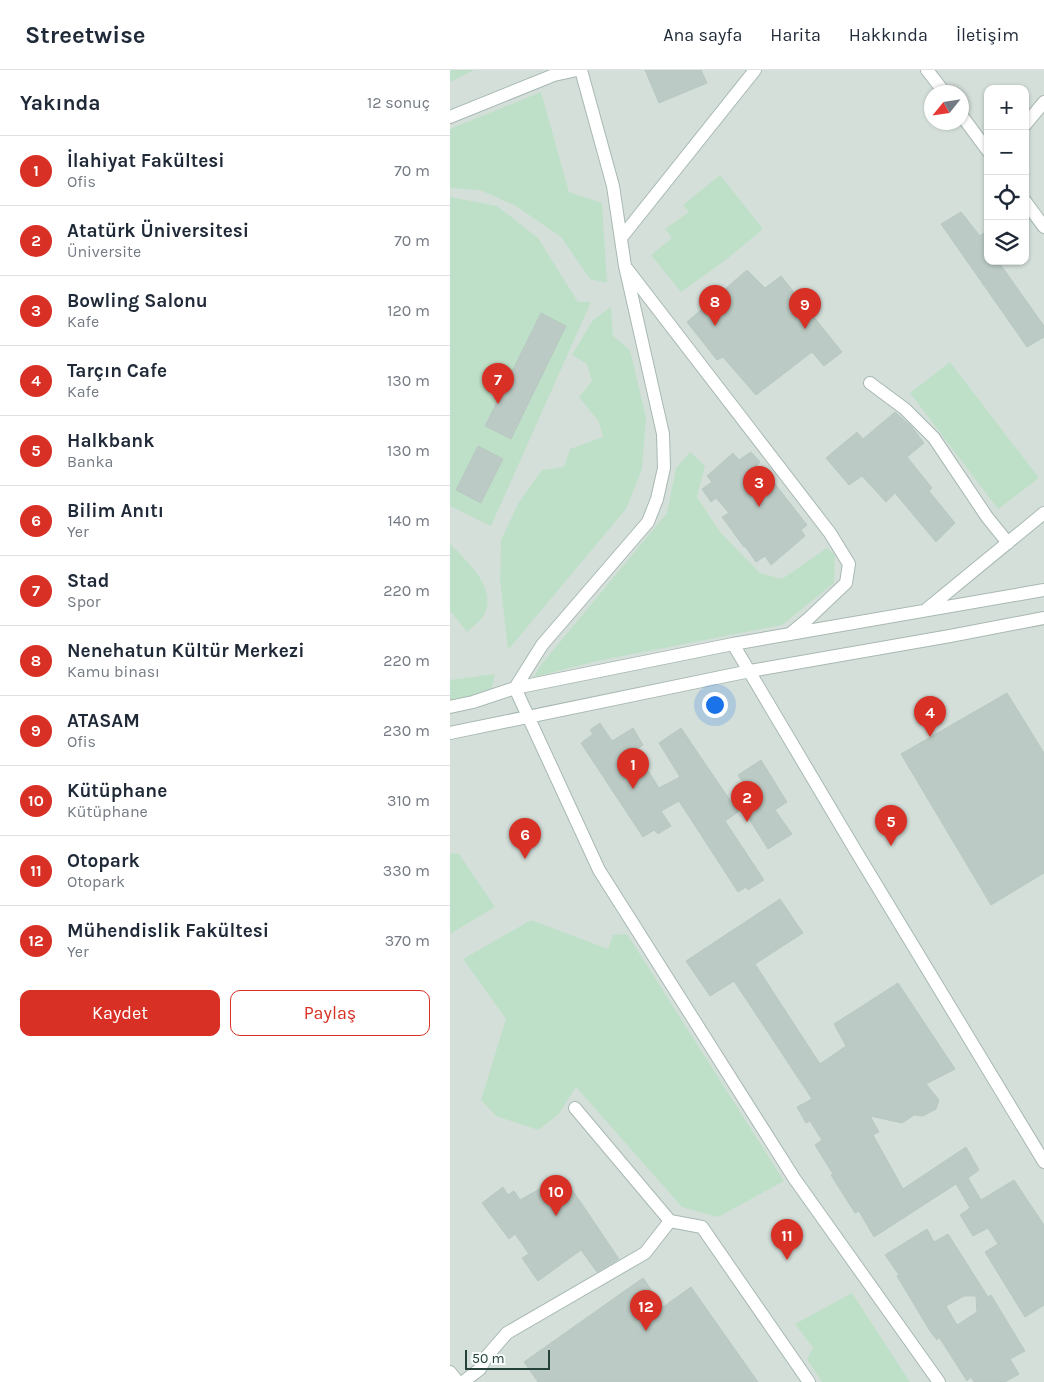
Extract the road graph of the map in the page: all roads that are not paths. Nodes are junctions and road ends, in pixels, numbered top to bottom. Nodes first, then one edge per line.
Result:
1 (577, 70) edge
2 (581, 70) edge
3 (755, 70) edge
4 (927, 70) edge
5 (939, 85) edge
6 (1044, 102) edge
7 (450, 117) edge
8 (1029, 120) edge
9 (969, 125) edge
10 (984, 146) edge
11 (1029, 206) edge
12 (1044, 227) edge
13 (621, 238) junction
14 (625, 266) junction
15 (870, 383) dead end
16 (1044, 513) edge
17 (1008, 543) junction
18 (1044, 590) edge
19 (925, 611) junction
20 (1044, 618) edge
21 (788, 635) junction
22 (733, 644) junction
23 (750, 671) junction
24 (515, 688) junction
25 (450, 707) edge
26 (527, 716) junction
27 (450, 733) edge
28 (574, 1108) dead end
29 (1044, 1162) edge
30 (670, 1221) junction
31 (450, 1372) edge
32 (458, 1382) edge
33 (464, 1382) edge
34 (809, 1382) edge
35 (939, 1382) edge

1 - 7 street
2 - 13 street
3 - 13 street
4 - 5 street
6 - 8 street
9 - 10 street
11 - 12 street
13 - 14 street
14 - 21 street
14 - 24 street
15 - 17 street
16 - 17 street
17 - 19 street
18 - 19 street
19 - 21 street
20 - 23 street
21 - 22 street
22 - 23 street
22 - 24 street
23 - 26 street
23 - 29 street
24 - 25 street
24 - 26 street
26 - 27 street
26 - 35 street
28 - 30 street
30 - 33 street
30 - 34 street
31 - 32 street

